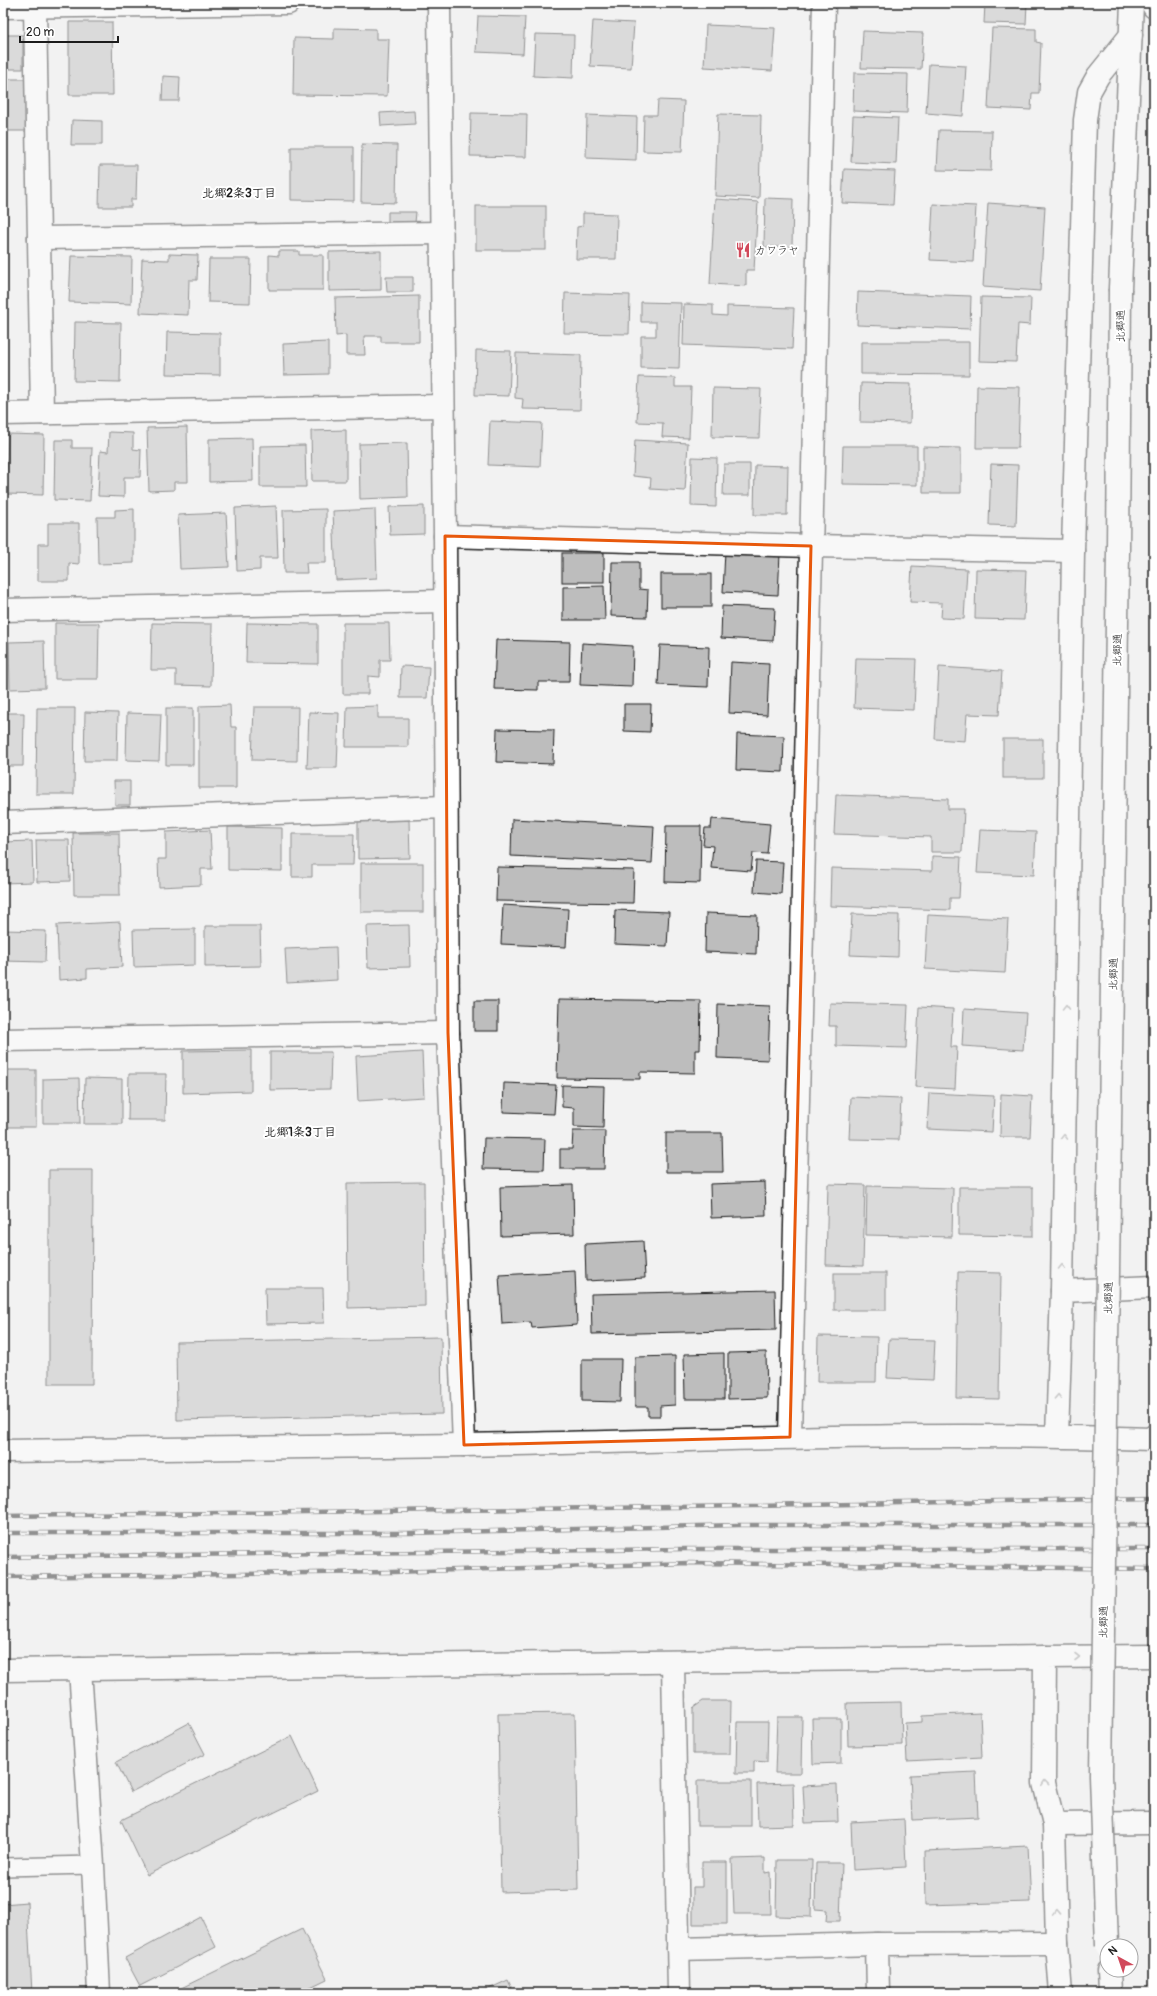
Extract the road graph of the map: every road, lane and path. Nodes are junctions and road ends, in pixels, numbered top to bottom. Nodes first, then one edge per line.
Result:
1 (288, 3) edge
2 (439, 3) edge
3 (824, 3) edge
4 (1132, 3) edge
5 (1152, 3) edge
6 (3, 7) edge
7 (35, 7) junction
8 (1154, 7) edge
9 (1130, 35) junction
10 (441, 233) junction
11 (39, 238) junction
12 (444, 406) junction
13 (42, 413) junction
14 (3, 414) edge
15 (445, 536) junction
16 (811, 546) junction
17 (1073, 551) junction
18 (445, 601) junction
19 (3, 610) edge
20 (446, 807) junction
21 (3, 823) edge
22 (448, 1033) junction
23 (3, 1040) edge
24 (1154, 1287) edge
25 (1062, 1291) junction
26 (1057, 1436) junction
27 (1154, 1436) edge
28 (790, 1437) junction
29 (464, 1445) junction
30 (3, 1451) edge
31 (1154, 1656) edge
32 (1045, 1657) junction
33 (673, 1663) junction
34 (80, 1669) junction
35 (3, 1670) edge
36 (1154, 1823) edge
37 (1054, 1824) junction
38 (93, 1865) junction
39 (3, 1867) edge
40 (1108, 1938) edge
41 (1057, 1943) junction
42 (877, 1944) junction
43 (678, 1949) junction
44 (1109, 1978) edge
45 (99, 1993) edge
46 (679, 1993) edge
47 (878, 1993) edge
48 (1061, 1993) edge
49 (1110, 1993) edge

1 - 7 street
2 - 10 street
3 - 16 street
4 - 9 street, 北郷通
5 - 8 street
6 - 7 street
7 - 11 street
9 - 17 street
9 - 40 street, 北郷通, bridge
10 - 11 street
10 - 12 street
11 - 13 street
12 - 13 street
12 - 15 street
13 - 14 street
15 - 16 street
15 - 18 street
16 - 17 street
16 - 28 street
25 -> 17 street
18 - 19 street
18 - 20 street
20 - 21 street
20 - 22 street
22 - 23 street
22 - 29 street
24 - 25 street
26 -> 25 street
26 - 27 street
26 - 28 street
28 - 29 street
29 - 30 street
32 -> 31 street
32 - 33 street
37 -> 32 street
33 - 34 street
33 - 43 street
34 - 35 street
34 - 38 street
36 - 37 street
41 -> 37 street
38 - 39 lane
38 - 45 street
41 - 42 street
41 - 48 street
42 - 43 street
42 - 47 street
43 - 46 street
44 - 49 street

